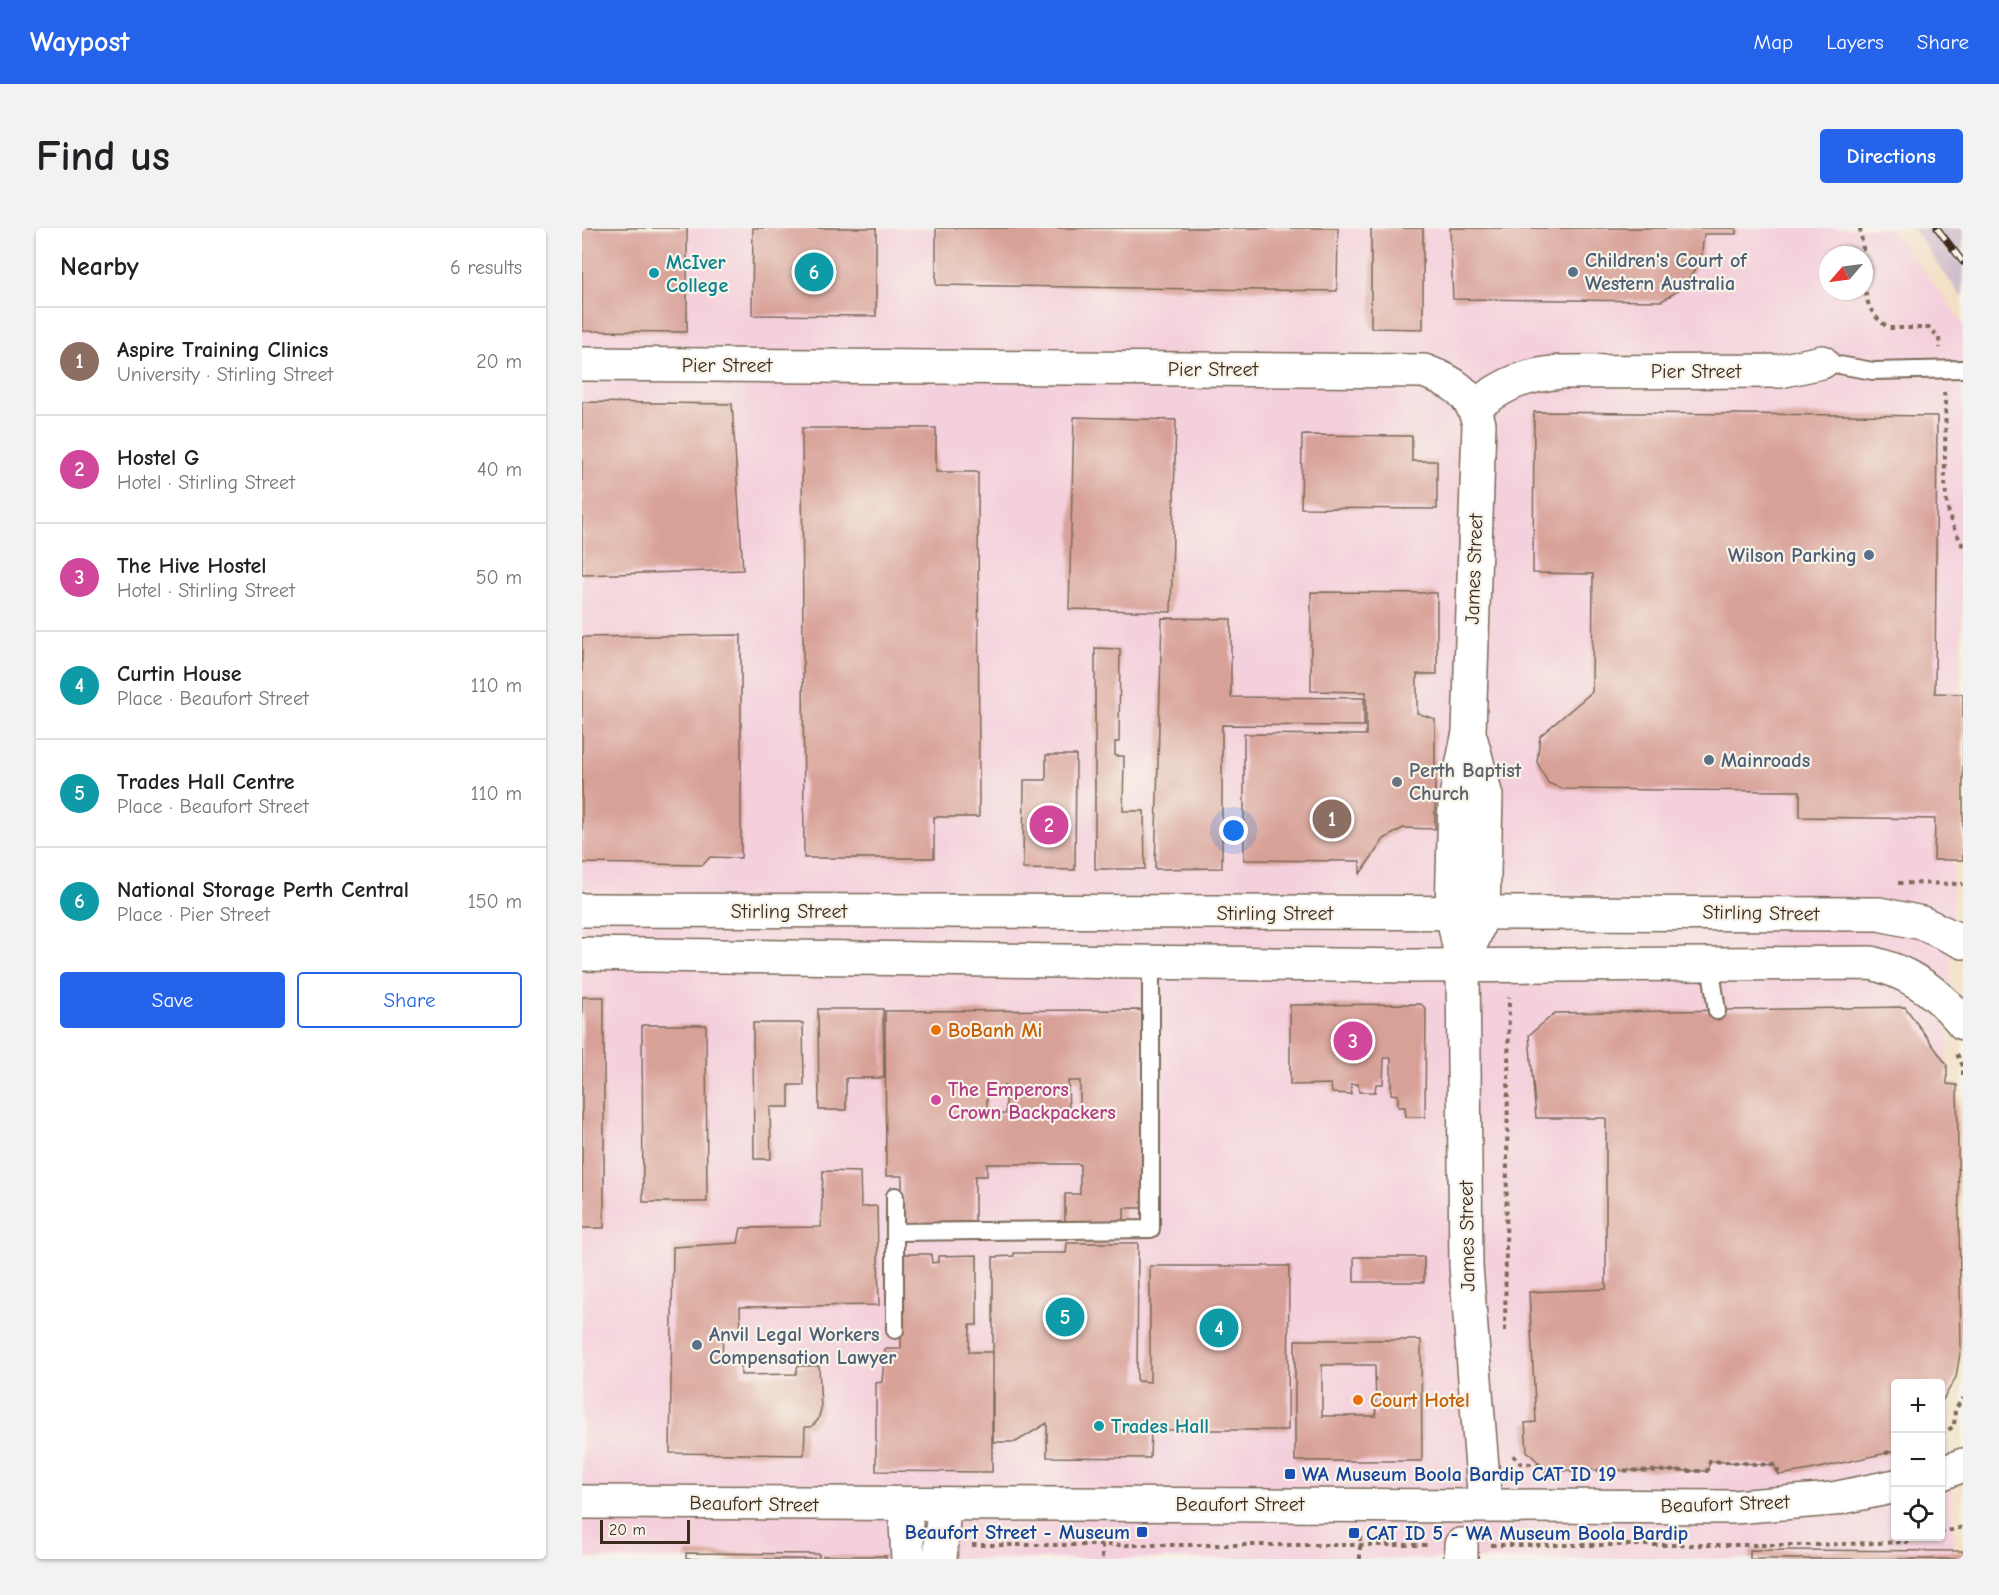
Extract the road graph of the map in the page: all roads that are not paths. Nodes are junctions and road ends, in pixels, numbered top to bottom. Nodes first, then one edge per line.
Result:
1 (1822, 362) joint
2 (582, 364) edge
3 (1963, 369) edge
4 (1475, 406) junction
5 (582, 910) edge
6 (1468, 912) junction
7 (1604, 912) junction
8 (1963, 942) edge
9 (582, 954) edge
10 (1151, 963) junction
11 (1710, 963) junction
12 (1463, 966) junction
13 (1717, 1011) dead end
14 (1963, 1023) edge
15 (894, 1196) dead end
16 (895, 1232) junction
17 (895, 1330) dead end
18 (1963, 1465) edge
19 (1945, 1472) edge
20 (1891, 1487) edge
21 (582, 1502) edge
22 (904, 1505) junction
23 (944, 1505) junction
24 (1485, 1505) junction
25 (940, 1552) edge
26 (908, 1559) edge

1 - 3 lane
1 - 4 street, Pier Street
2 - 4 street, Pier Street
4 - 6 street, James Street
5 - 6 street, Stirling Street
6 - 7 street, Stirling Street
6 - 12 street, James Street
7 - 8 street, Stirling Street
7 - 11 street
9 - 10 street
10 - 12 street
10 - 16 lane
11 - 12 street
11 - 13 lane
11 - 14 street
12 - 24 street, James Street
15 - 16 lane
16 - 17 lane
18 - 19 street
20 - 24 street, Beaufort Street
21 - 22 street, Beaufort Street
22 - 23 street, Beaufort Street
22 - 26 street
23 - 24 street, Beaufort Street
23 - 25 street

